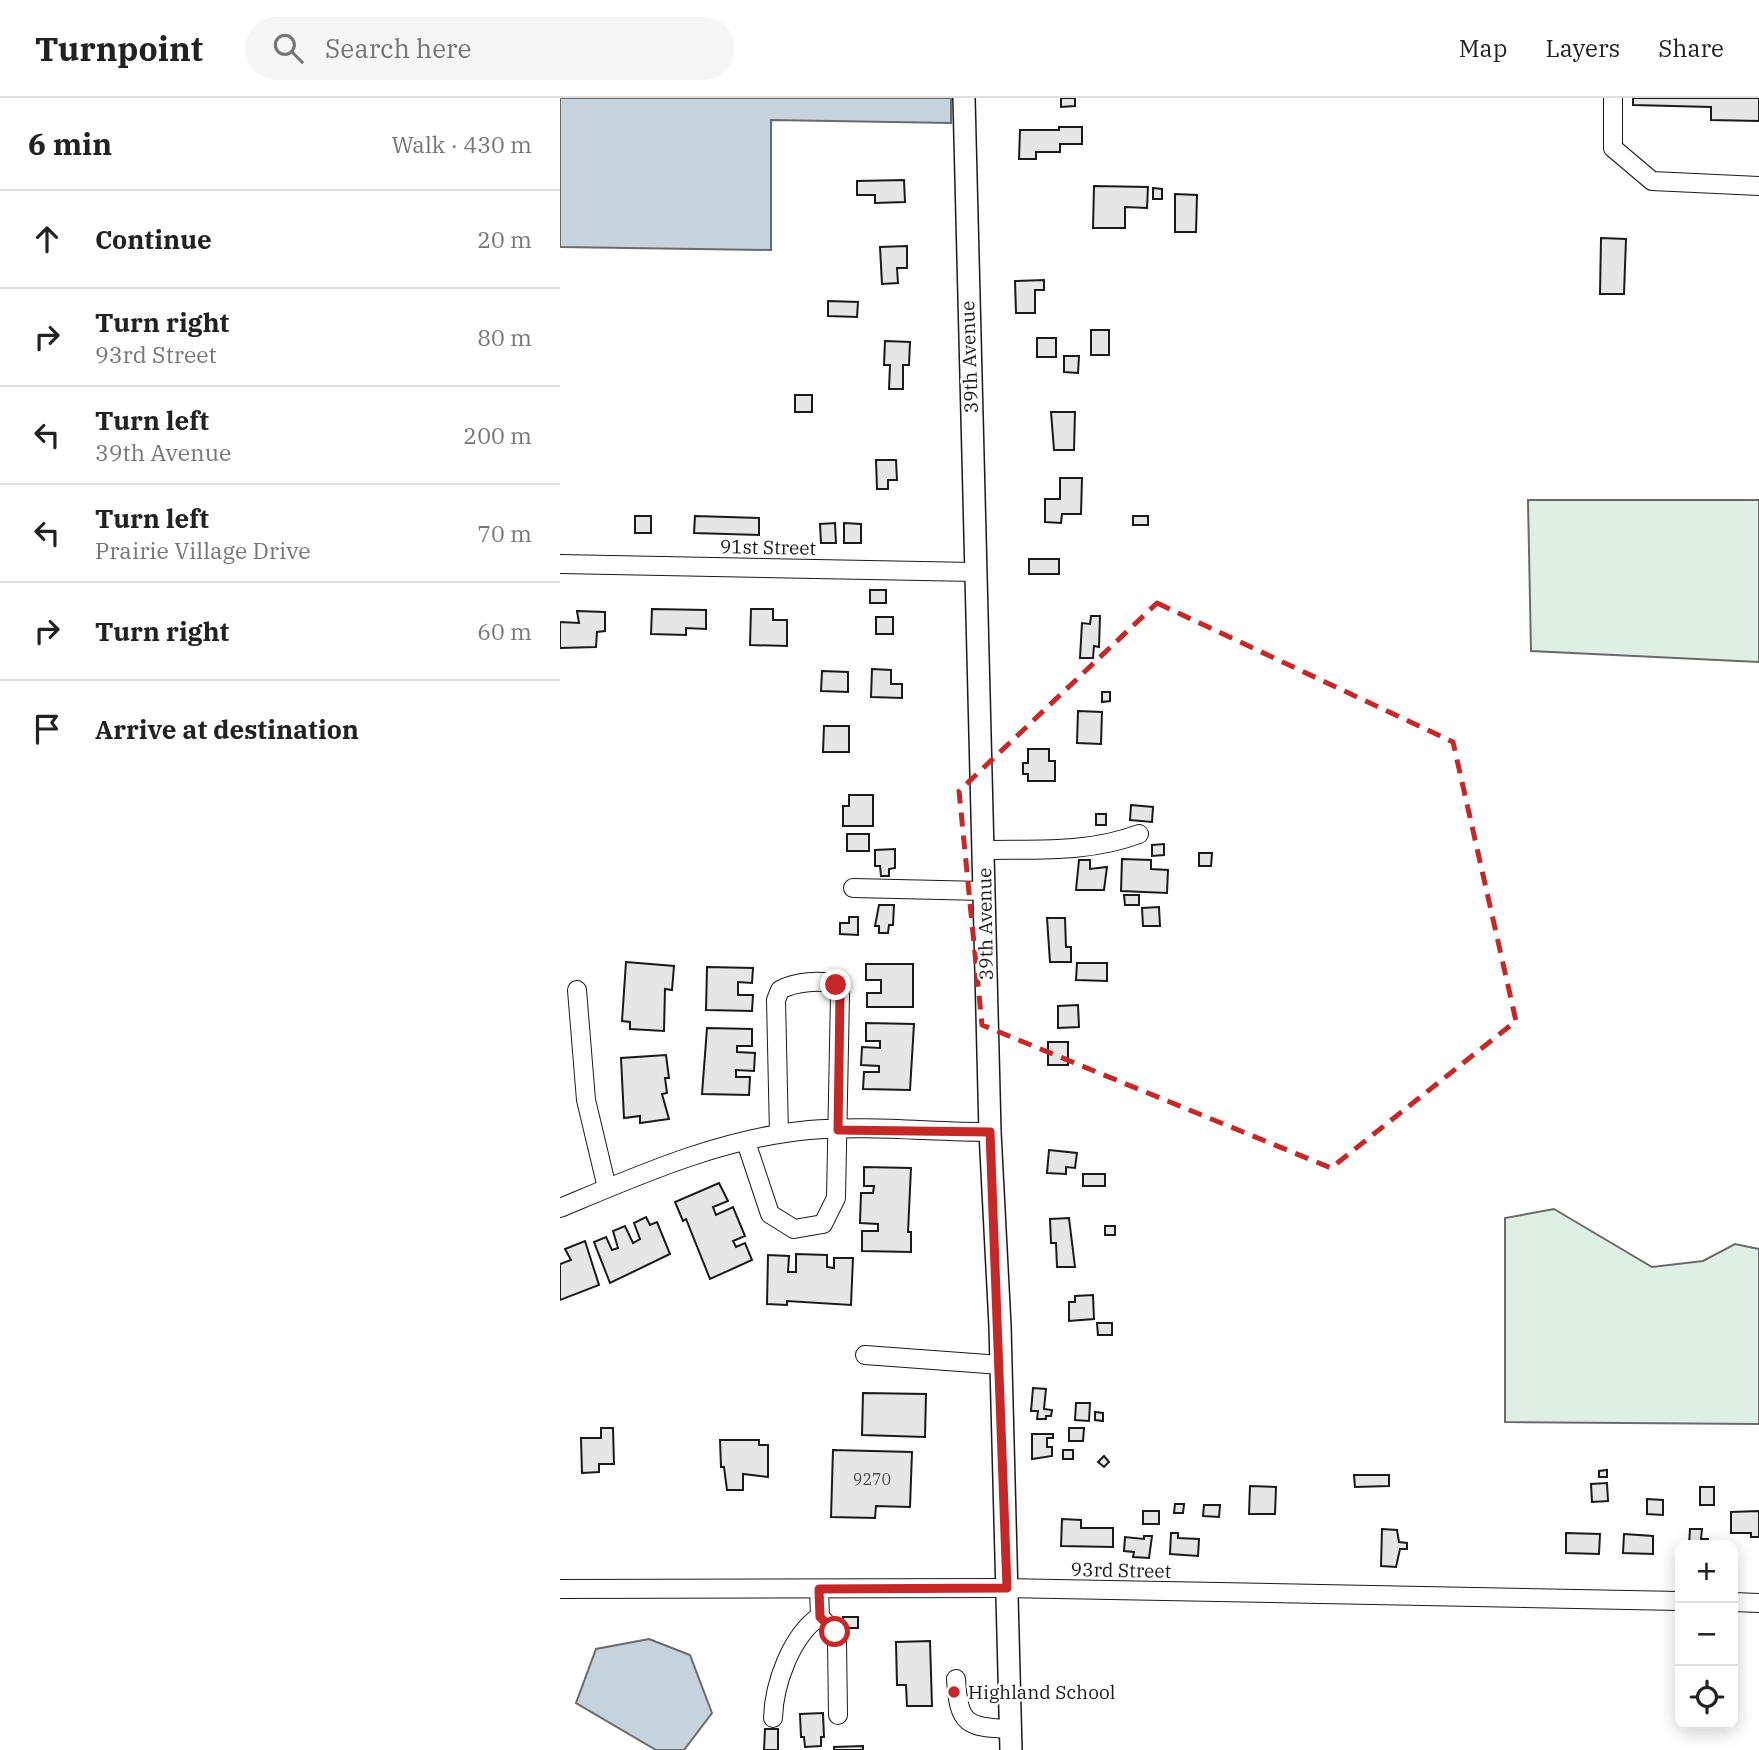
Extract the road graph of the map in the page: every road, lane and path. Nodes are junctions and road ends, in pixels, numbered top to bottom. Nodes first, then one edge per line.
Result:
1 (964, 98) edge
2 (1613, 98) edge
3 (1759, 186) edge
4 (560, 564) edge
5 (975, 572) junction
6 (1139, 834) dead end
7 (984, 850) junction
8 (853, 888) dead end
9 (984, 891) junction
10 (577, 990) dead end
11 (838, 1130) junction
12 (990, 1132) junction
13 (779, 1134) junction
14 (746, 1142) junction
15 (607, 1188) junction
16 (560, 1208) edge
17 (865, 1355) dead end
18 (1001, 1365) junction
19 (1007, 1588) junction
20 (560, 1589) edge
21 (819, 1589) junction
22 (1675, 1601) edge
23 (1738, 1602) edge
24 (1759, 1603) edge
25 (820, 1616) junction
26 (956, 1679) dead end
27 (838, 1716) dead end
28 (774, 1718) dead end
29 (1011, 1739) edge

1 - 5 main road, 39th Avenue
2 - 3 street
4 - 5 street, 91st Street
5 - 7 main road, 39th Avenue
6 - 7 street
7 - 9 main road, 39th Avenue
8 - 9 street
9 - 12 main road, 39th Avenue
10 - 15 street
11 - 12 street
11 - 13 street
11 - 13 street
11 - 14 street
12 - 18 main road, 39th Avenue
13 - 14 street
14 - 15 street
15 - 16 street
17 - 18 street
18 - 19 main road, 39th Avenue
19 - 21 street, 93rd Street
19 - 22 street, 93rd Street
19 - 29 main road, 39th Avenue
20 - 21 street, 93rd Street
21 - 25 street
23 - 24 street
25 - 27 street
25 - 28 street
26 - 29 street

